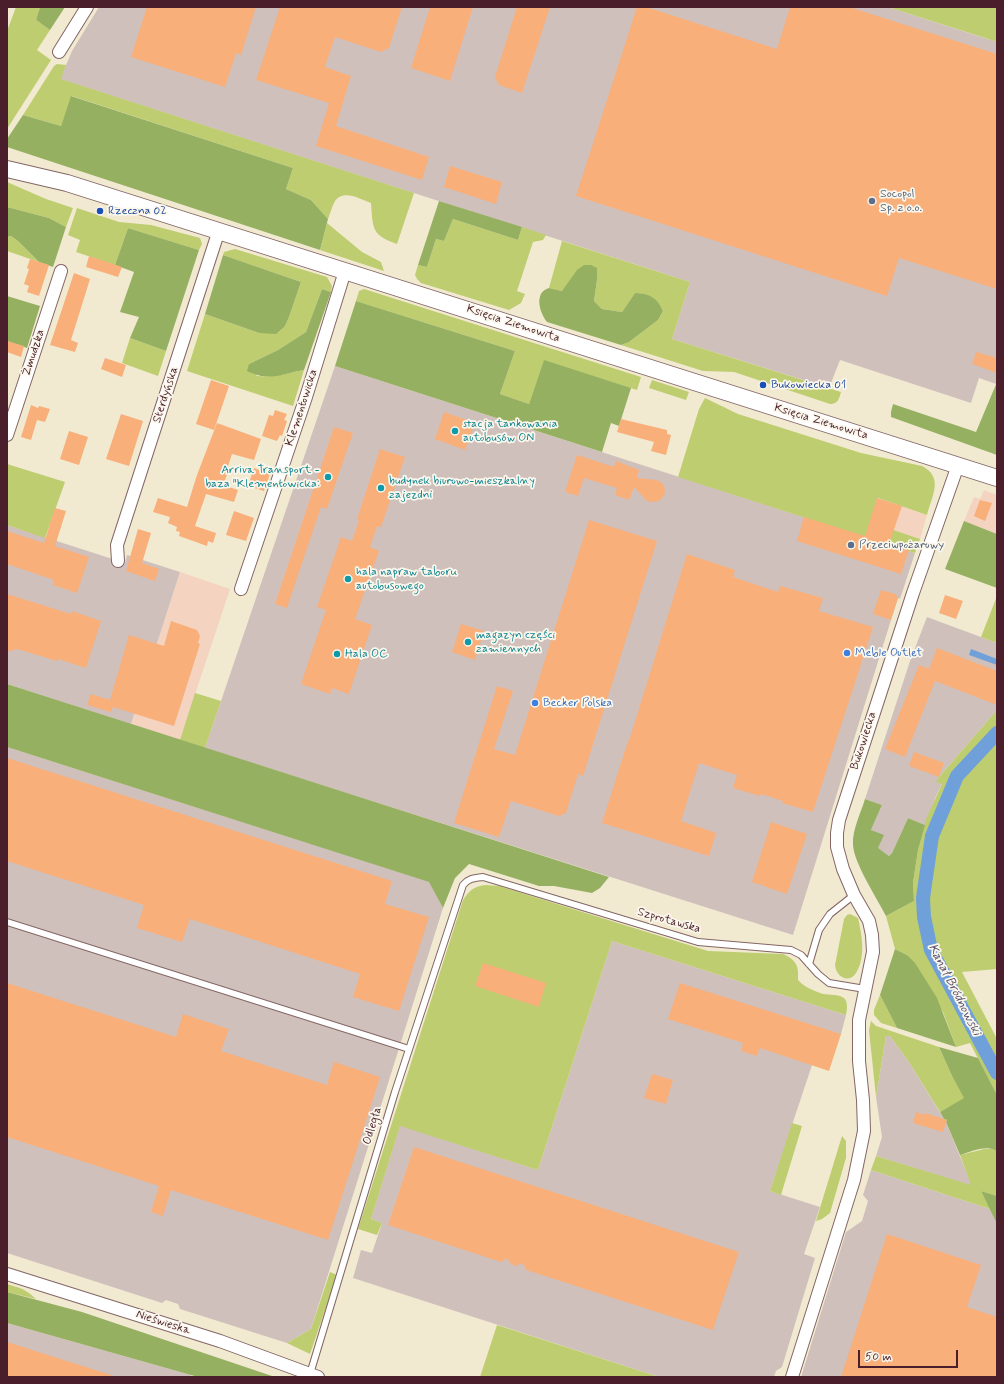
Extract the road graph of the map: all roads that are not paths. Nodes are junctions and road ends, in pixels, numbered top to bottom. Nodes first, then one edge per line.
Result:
1 (87, 7) edge
2 (59, 52) dead end
3 (7, 157) edge
4 (7, 169) edge
5 (67, 183) junction
6 (219, 230) junction
7 (61, 271) dead end
8 (345, 271) junction
9 (7, 435) edge
10 (958, 466) junction
11 (997, 478) edge
12 (118, 561) dead end
13 (241, 589) dead end
14 (463, 885) joint
15 (854, 895) junction
16 (7, 922) edge
17 (809, 964) junction
18 (865, 989) junction
19 (409, 1049) junction
20 (7, 1274) edge
21 (314, 1376) edge
22 (792, 1377) edge

1 - 2 street
3 - 5 street, Księcia Ziemowita
4 - 5 street, Księcia Ziemowita
5 - 6 street, Księcia Ziemowita
6 - 8 street, Księcia Ziemowita
6 - 12 street, Sterdyńska
7 - 9 street, Żmudzka
8 - 10 street, Księcia Ziemowita
8 - 13 street, Klementowicka
10 - 11 street, Księcia Ziemowita
10 - 15 street, Bukowiecka
14 - 17 lane, Szprotawska
14 - 19 lane, Odległa
15 - 17 lane
15 - 18 street, Bukowiecka
16 - 19 lane
17 - 18 lane, Szprotawska
18 - 22 street, Bukowiecka
19 - 21 lane, Odległa
20 - 21 street, Nieświeska

